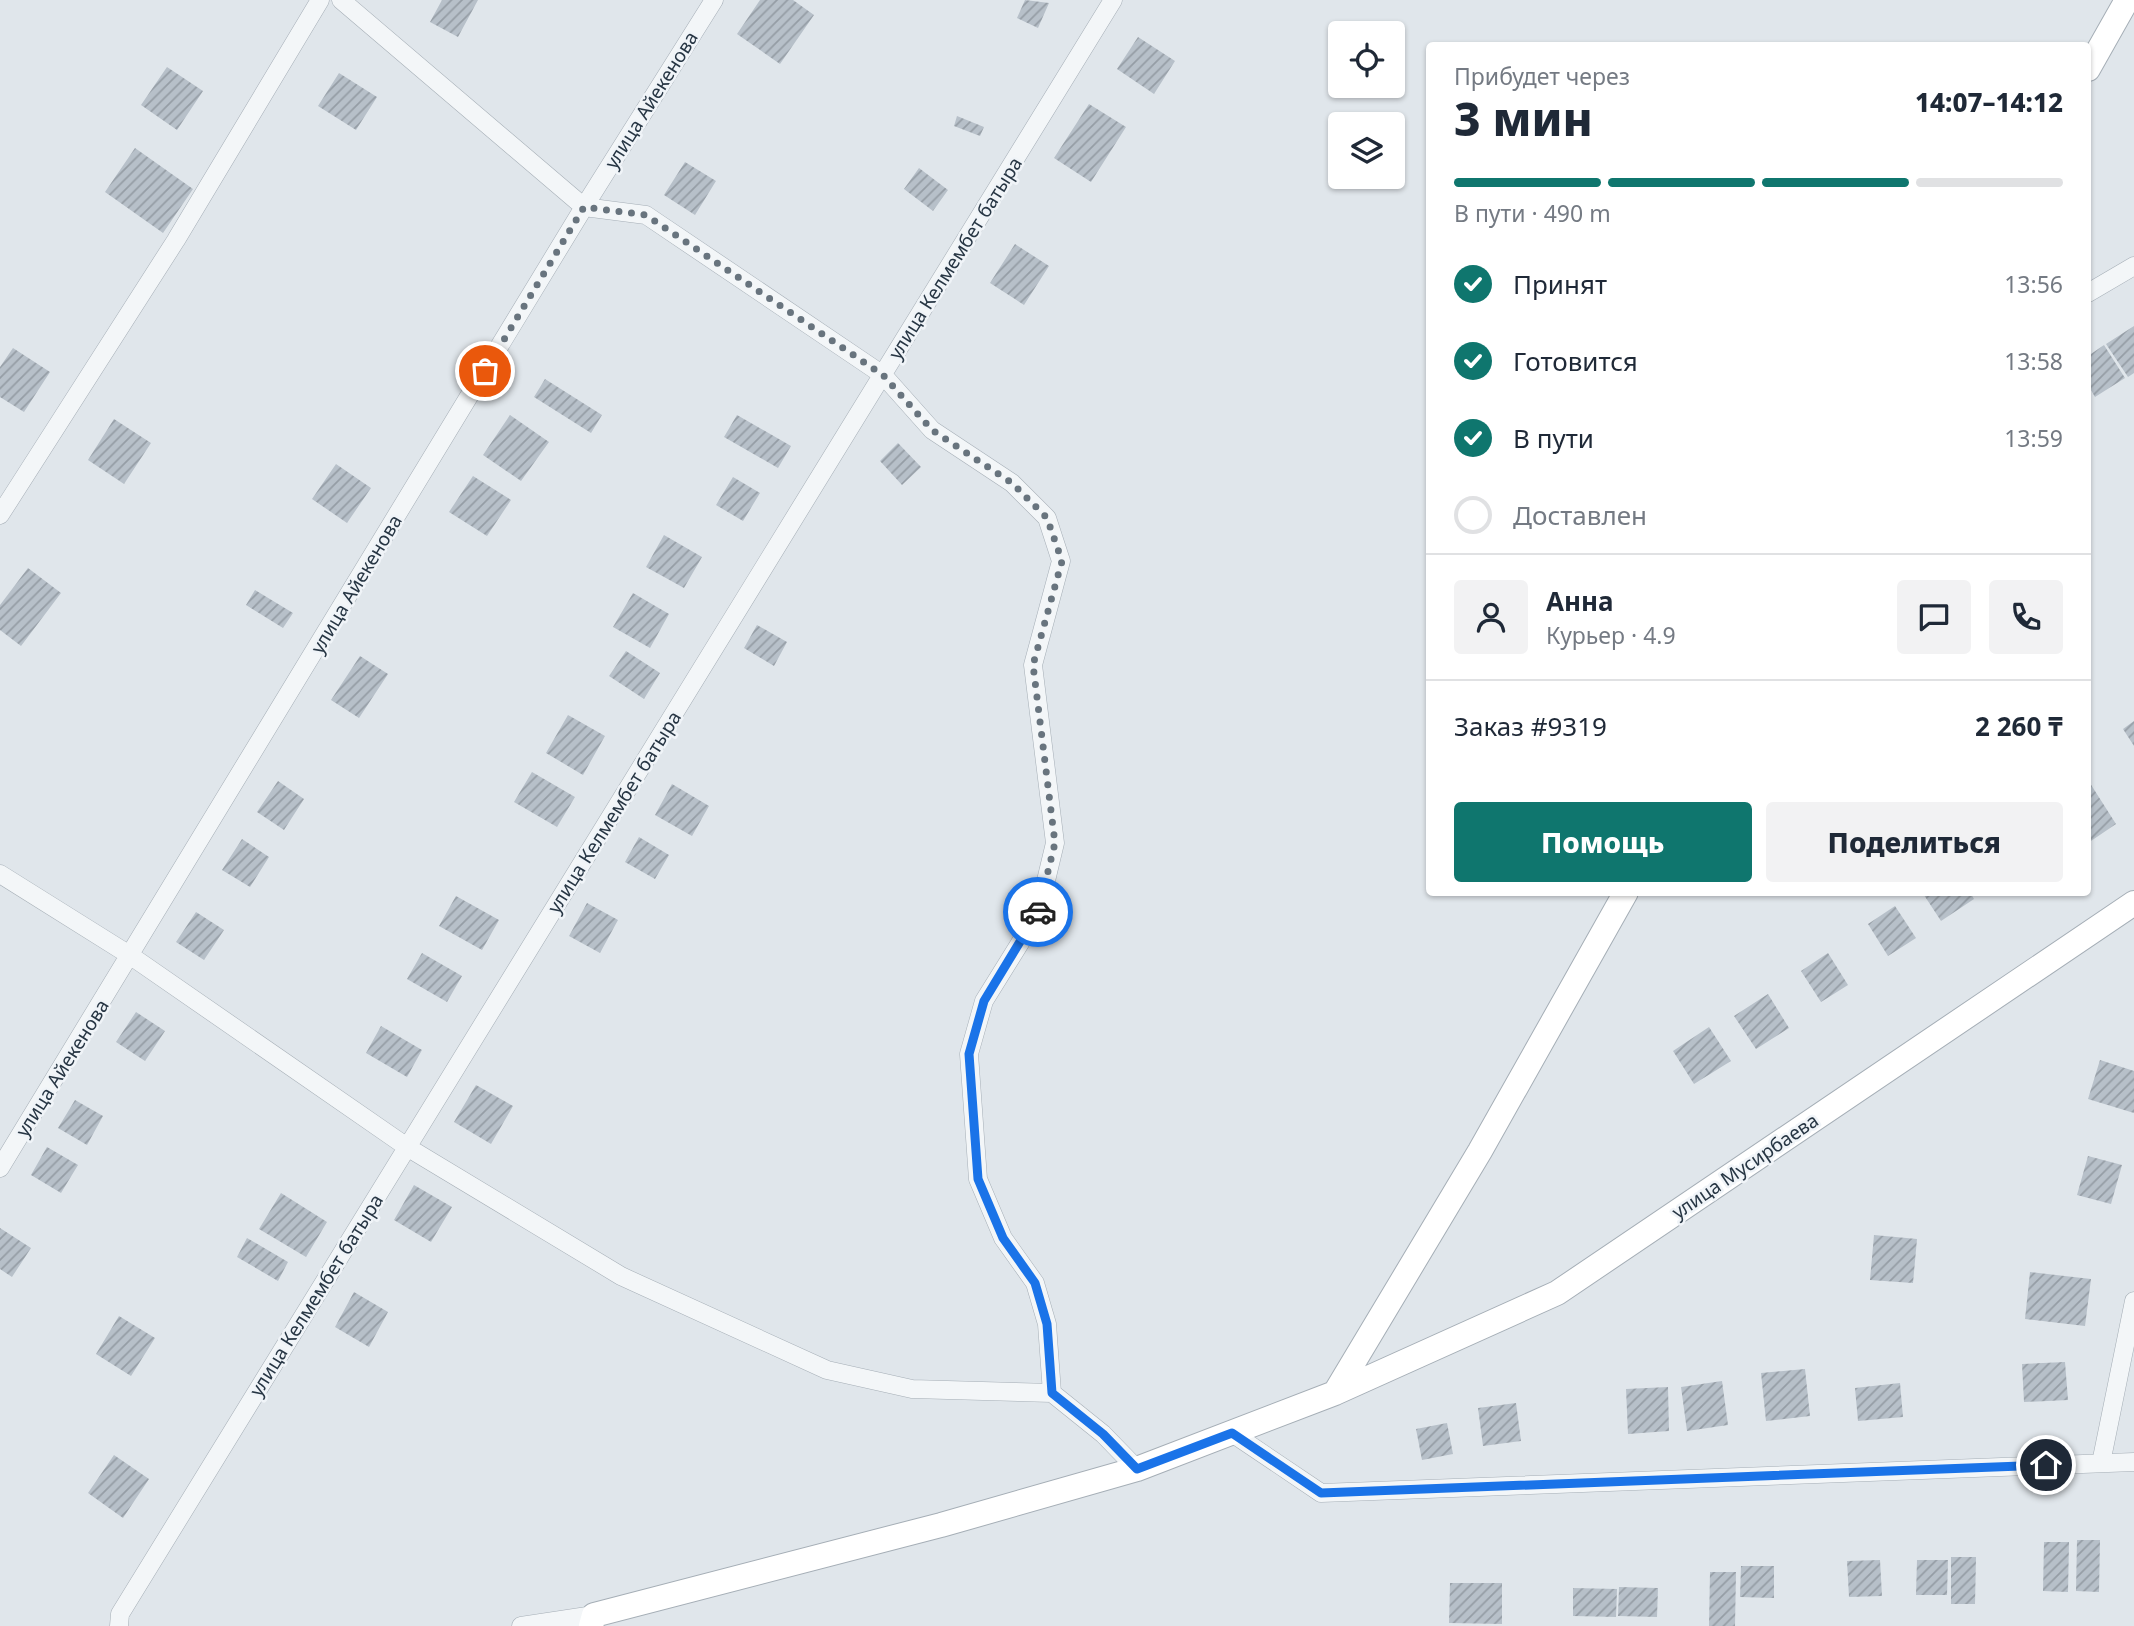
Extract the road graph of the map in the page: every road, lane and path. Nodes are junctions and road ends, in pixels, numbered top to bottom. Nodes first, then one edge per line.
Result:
1 (320, 0) edge
2 (341, 0) edge
3 (714, 0) edge
4 (1114, 0) edge
5 (2127, 0) edge
6 (2091, 64) edge
7 (584, 207) junction
8 (2134, 266) edge
9 (2091, 291) edge
10 (883, 375) junction
11 (0, 515) edge
12 (0, 874) edge
13 (1624, 896) edge
14 (2134, 903) edge
15 (131, 956) junction
16 (407, 1147) junction
17 (0, 1168) edge
18 (2134, 1301) edge
19 (1052, 1393) junction
20 (1335, 1393) junction
21 (1232, 1433) junction
22 (2134, 1462) edge
23 (2101, 1463) junction
24 (1137, 1469) junction
25 (592, 1620) edge
26 (119, 1626) edge
27 (521, 1626) edge

1 - 11 street
2 - 7 street
3 - 7 street, улица Айекенова
4 - 10 street, улица Келмембет батыра
5 - 6 main road
7 - 10 street
7 - 15 street, улица Айекенова
8 - 9 street
10 - 16 street, улица Келмембет батыра
10 - 19 street
12 - 15 street
13 - 20 main road
14 - 20 main road, улица Мусирбаева
15 - 16 street
15 - 17 street, улица Айекенова
16 - 19 street
16 - 26 street, улица Келмембет батыра
18 - 23 street
19 - 24 street
20 - 21 main road, улица Мусирбаева
21 - 23 street
21 - 24 main road, улица Мусирбаева
22 - 23 street
24 - 25 main road, улица Мусирбаева
25 - 27 street

